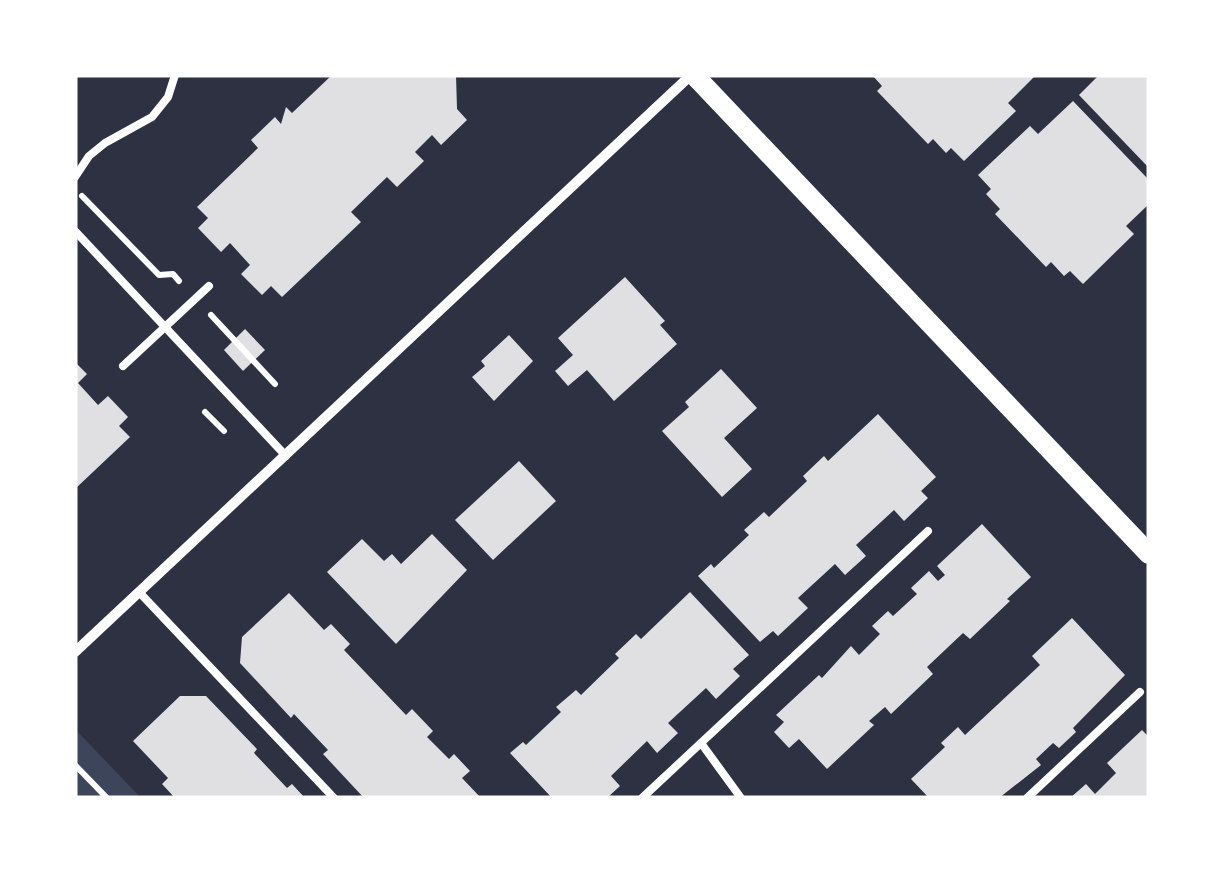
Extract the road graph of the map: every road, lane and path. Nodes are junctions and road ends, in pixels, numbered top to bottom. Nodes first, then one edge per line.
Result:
1 (175, 75) edge
2 (693, 75) edge
3 (75, 177) edge
4 (75, 231) edge
5 (209, 286) dead end
6 (166, 326) junction
7 (123, 366) dead end
8 (286, 456) junction
9 (928, 531) dead end
10 (1149, 554) edge
11 (140, 592) junction
12 (75, 652) edge
13 (1140, 692) dead end
14 (701, 743) junction
15 (75, 764) edge
16 (107, 798) edge
17 (334, 798) edge
18 (642, 798) edge
19 (741, 798) edge
20 (1027, 798) edge

1 - 3 lane
2 - 8 street
2 - 10 main road
4 - 6 lane
5 - 6 lane
6 - 7 lane
6 - 8 lane
8 - 11 street
9 - 14 lane
11 - 12 street
11 - 17 lane
13 - 20 lane
14 - 18 lane
14 - 19 lane
15 - 16 path

